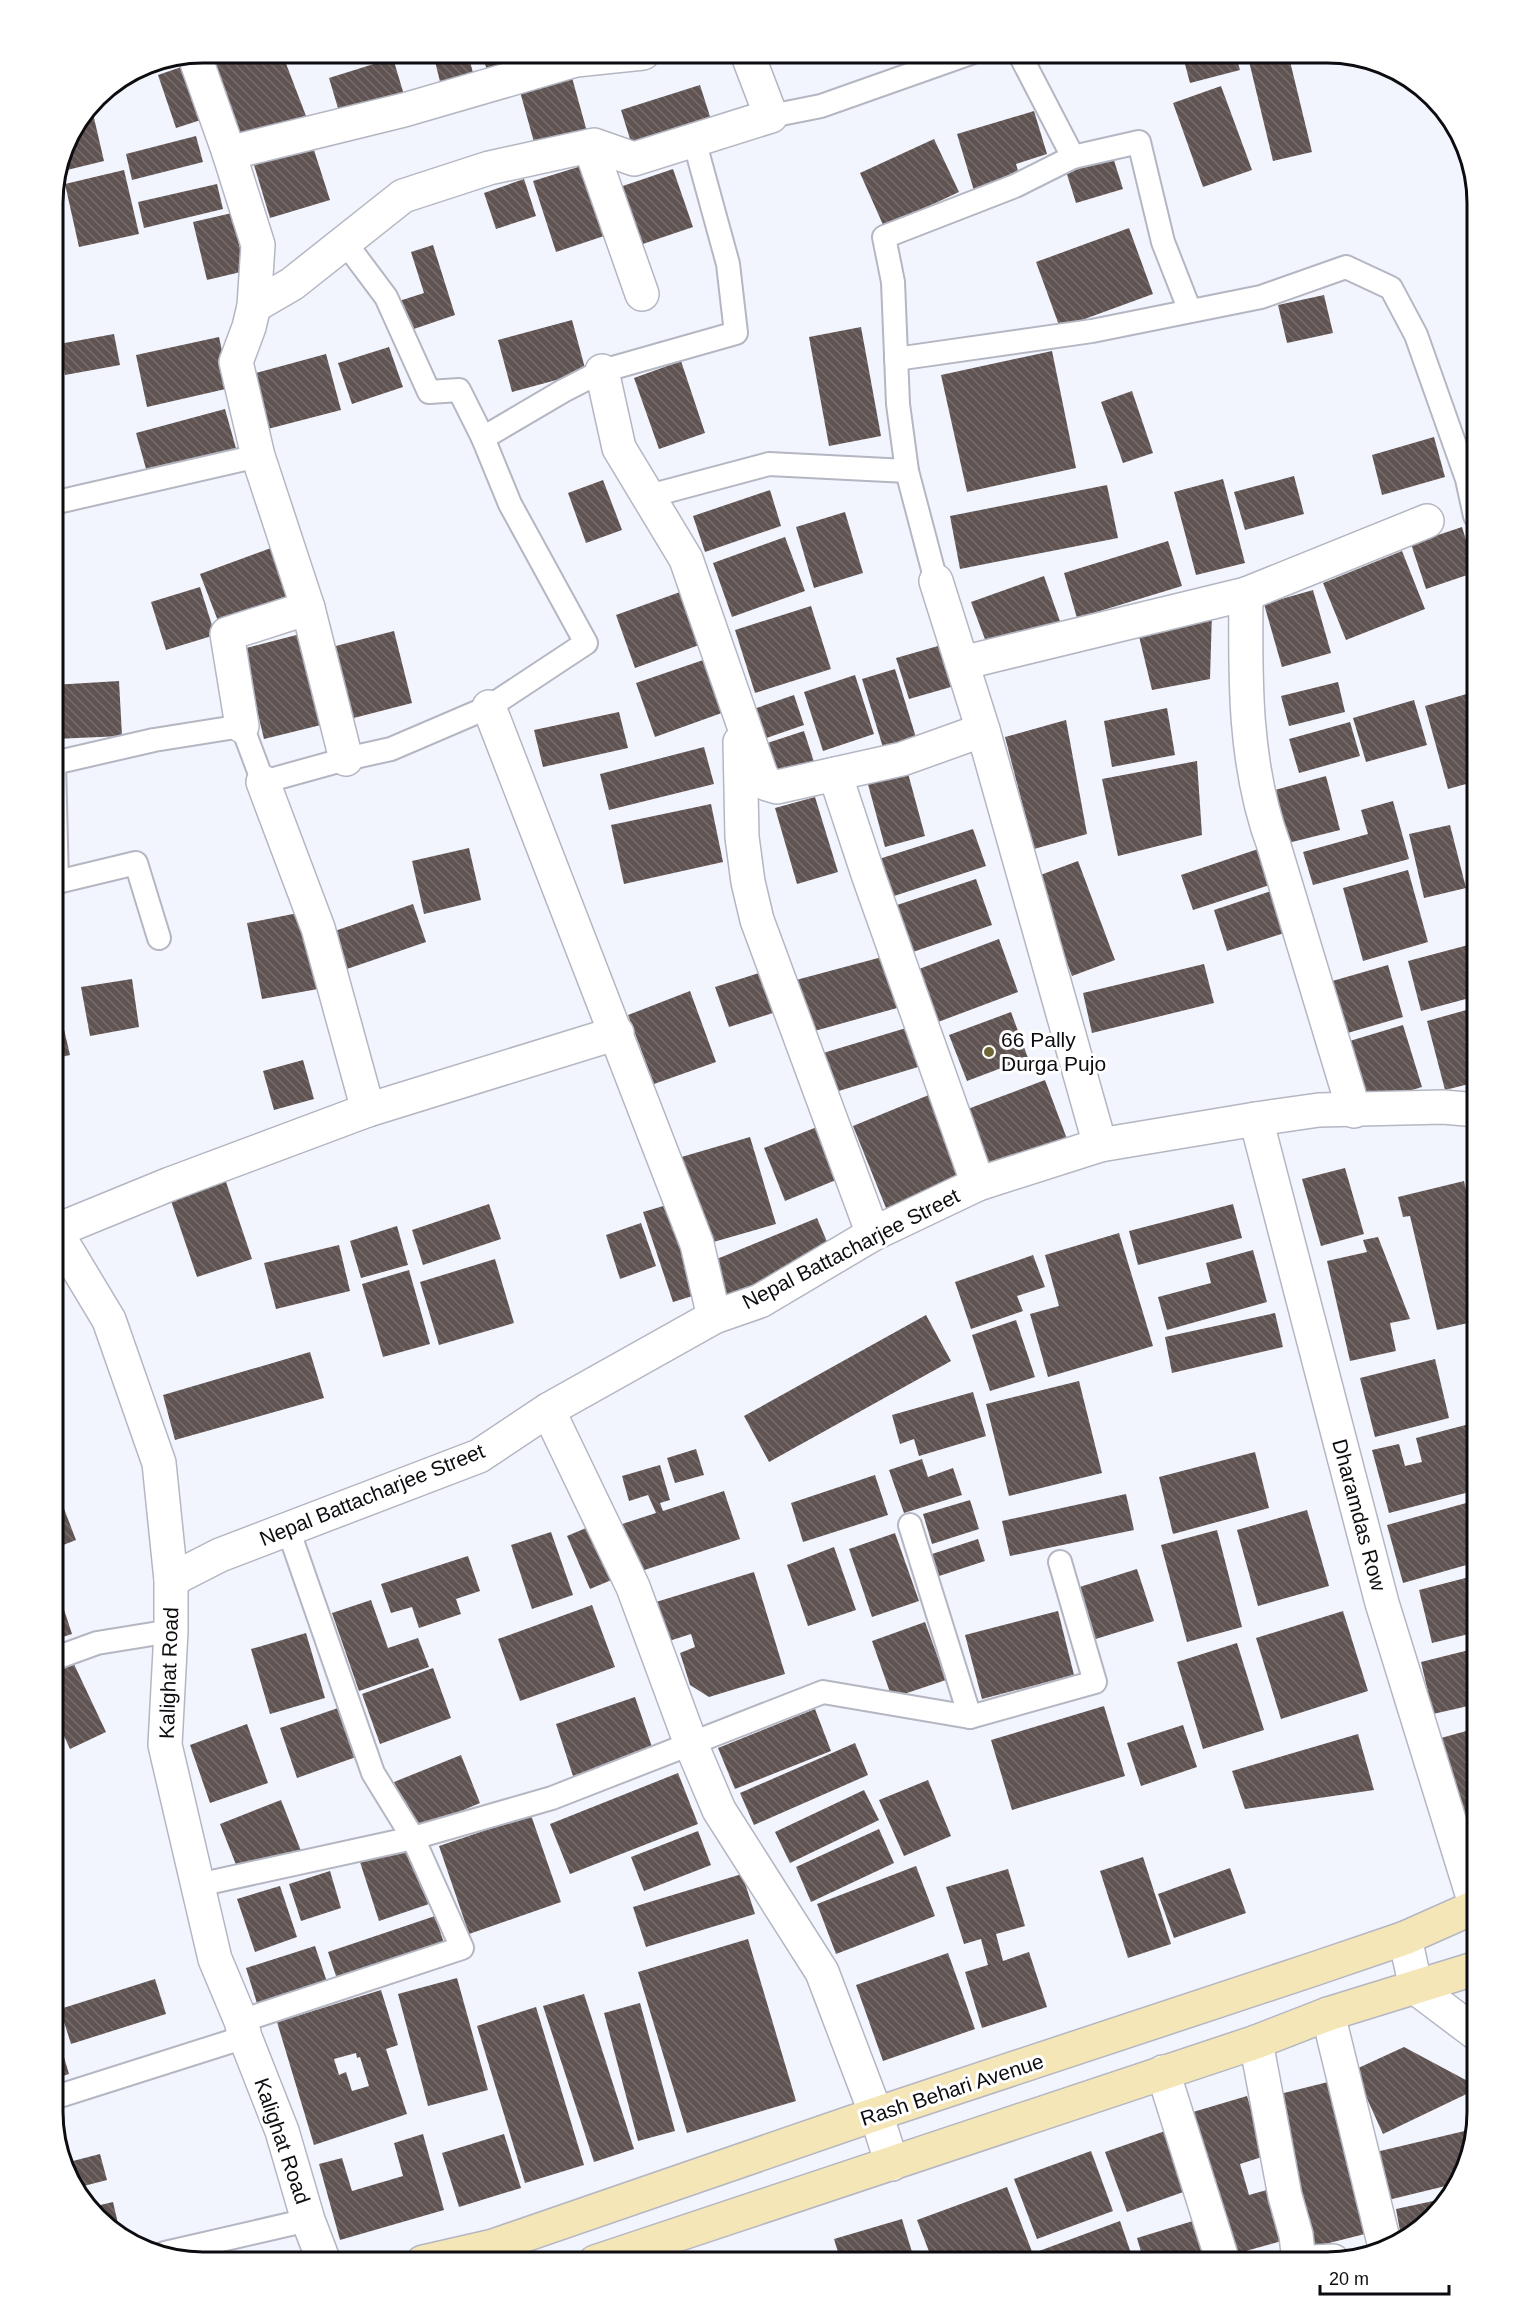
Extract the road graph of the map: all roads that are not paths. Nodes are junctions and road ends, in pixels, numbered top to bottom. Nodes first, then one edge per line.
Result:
1 (197, 63) edge
2 (566, 63) edge
3 (751, 63) edge
4 (943, 63) edge
5 (1024, 63) edge
6 (771, 116) junction
7 (694, 140) junction
8 (590, 146) junction
9 (229, 153) junction
10 (1073, 158) junction
11 (344, 242) junction
12 (642, 294) dead end
13 (254, 306) junction
14 (1190, 311) junction
15 (896, 359) junction
16 (602, 371) junction
17 (483, 438) junction
18 (258, 456) junction
19 (907, 471) junction
20 (1467, 479) edge
21 (649, 496) junction
22 (63, 502) edge
23 (1427, 521) dead end
24 (936, 581) joint
25 (1246, 594) junction
26 (308, 608) junction
27 (962, 663) junction
28 (489, 706) junction
29 (740, 713) junction
30 (242, 726) junction
31 (983, 730) junction
32 (346, 759) junction
33 (63, 761) edge
34 (835, 774) junction
35 (263, 782) junction
36 (63, 881) edge
37 (159, 938) dead end
38 (617, 1033) junction
39 (1467, 1109) edge
40 (368, 1110) junction
41 (1354, 1111) junction
42 (1256, 1119) junction
43 (1100, 1146) junction
44 (978, 1184) junction
45 (63, 1226) edge
46 (873, 1234) junction
47 (63, 1244) edge
48 (714, 1317) junction
49 (548, 1410) junction
50 (910, 1525) dead end
51 (288, 1529) junction
52 (1060, 1562) dead end
53 (171, 1580) junction
54 (171, 1631) junction
55 (63, 1655) edge
56 (970, 1717) junction
57 (691, 1744) junction
58 (413, 1838) junction
59 (1467, 1875) edge
60 (198, 1885) junction
61 (1467, 1911) edge
62 (1405, 1938) junction
63 (1467, 1972) edge
64 (1416, 1988) junction
65 (1328, 2014) junction
66 (1467, 2026) edge
67 (243, 2029) junction
68 (1256, 2042) junction
69 (1163, 2072) junction
70 (63, 2094) edge
71 (876, 2114) junction
72 (892, 2164) junction
73 (308, 2220) junction
74 (1383, 2240) edge
75 (180, 2250) edge
76 (320, 2252) edge
77 (467, 2252) edge
78 (625, 2252) edge
79 (1220, 2252) edge
80 (1298, 2252) edge

1 - 9 street
2 - 9 street
3 - 6 street
4 - 6 lane
5 - 10 lane
6 - 7 street
7 - 8 street
7 - 16 lane
8 - 11 street
8 - 12 street
9 - 13 street
10 - 14 lane
10 - 15 lane
11 - 13 street
11 - 17 lane
13 - 18 street
14 - 15 lane
14 - 20 lane
15 - 19 lane
16 - 17 lane
16 - 21 street
17 - 28 lane
18 - 22 lane
18 - 26 street
19 - 21 lane
19 - 24 lane
21 - 29 street
23 - 25 street
24 - 27 street
25 - 27 street
25 - 41 street
26 - 30 street
26 - 32 street
27 - 31 street
28 - 32 lane
28 - 38 street
29 - 34 street
29 - 46 street
30 - 33 lane
30 - 35 lane
31 - 34 street
31 - 43 street
32 - 35 lane
34 - 44 street
35 - 40 street
36 - 37 lane
38 - 40 street
38 - 48 street
39 - 41 street, Nepal Battacharjee Street
40 - 45 street
41 - 42 street, Nepal Battacharjee Street
42 - 43 street, Nepal Battacharjee Street
42 - 59 street, Dharamdas Row
43 - 44 street, Nepal Battacharjee Street
44 - 46 street, Nepal Battacharjee Street
46 - 48 street, Nepal Battacharjee Street
47 - 53 street, Kalighat Road
48 - 49 street, Nepal Battacharjee Street
49 - 51 street, Nepal Battacharjee Street
49 - 57 street
50 - 56 lane
51 - 53 street, Nepal Battacharjee Street
51 - 58 lane
52 - 56 lane
53 - 54 street, Kalighat Road
54 - 55 lane
54 - 60 street, Kalighat Road
56 - 57 lane
57 - 58 lane
57 - 71 street
58 - 60 lane
58 - 67 lane
60 - 67 street, Kalighat Road
61 - 62 main road, Rash Behari Avenue
62 - 64 street
62 - 71 main road, Rash Behari Avenue
63 - 64 main road
64 - 65 main road
64 - 66 street
65 - 68 main road
65 - 74 street
67 - 70 lane
67 - 73 street, Kalighat Road
68 - 69 main road
68 - 80 street
69 - 72 main road
69 - 79 street
71 - 72 street
71 - 77 main road, Rash Behari Avenue
72 - 78 main road
73 - 75 lane
73 - 76 street, Kalighat Road

